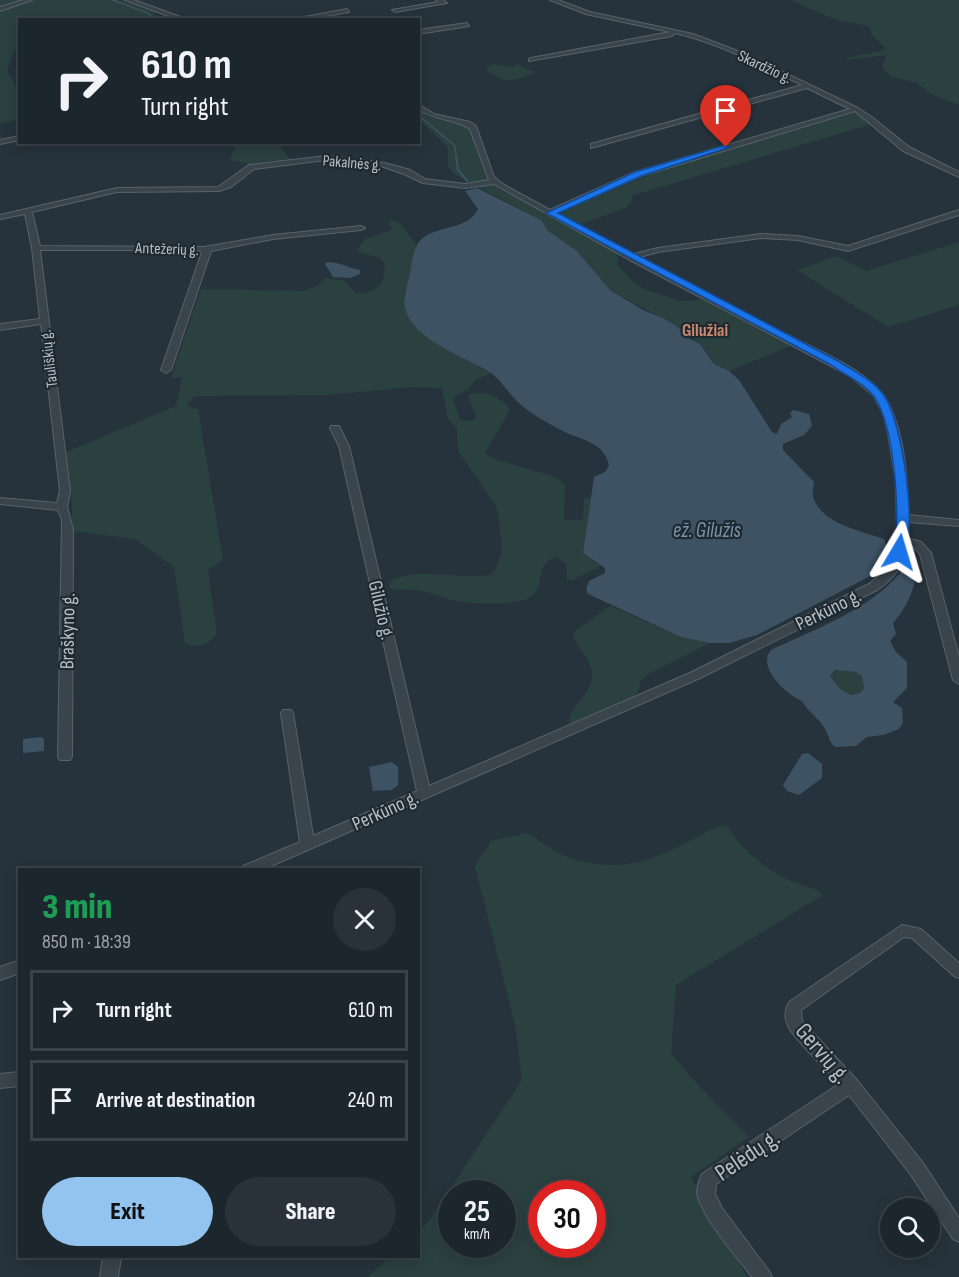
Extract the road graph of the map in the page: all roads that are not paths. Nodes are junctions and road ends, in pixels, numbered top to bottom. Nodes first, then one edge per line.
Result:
1 (29, 0) edge
2 (128, 0) edge
3 (439, 0) edge
4 (553, 0) edge
5 (0, 9) edge
6 (395, 10) dead end
7 (347, 11) dead end
8 (180, 18) edge
9 (303, 18) edge
10 (467, 25) dead end
11 (420, 32) edge
12 (678, 32) junction
13 (531, 60) dead end
14 (807, 86) junction
15 (420, 107) edge
16 (856, 109) junction
17 (18, 138) edge
18 (0, 142) edge
19 (594, 146) dead end
20 (959, 175) edge
21 (494, 182) junction
22 (28, 211) junction
23 (959, 212) edge
24 (550, 213) junction
25 (0, 217) edge
26 (361, 228) dead end
27 (36, 248) junction
28 (206, 249) junction
29 (631, 256) junction
30 (44, 321) junction
31 (0, 327) edge
32 (166, 370) dead end
33 (335, 428) dead end
34 (0, 501) edge
35 (62, 507) junction
36 (903, 518) junction
37 (959, 523) edge
38 (903, 540) junction
39 (959, 680) edge
40 (287, 713) dead end
41 (65, 758) dead end
42 (424, 793) junction
43 (307, 845) junction
44 (265, 867) edge
45 (18, 967) edge
46 (959, 972) edge
47 (0, 974) edge
48 (18, 1079) edge
49 (0, 1081) edge
50 (851, 1086) junction
51 (959, 1233) edge
52 (112, 1258) edge
53 (109, 1277) edge
54 (764, 1277) edge

1 - 5 street
2 - 8 street
3 - 6 street
4 - 12 street, Skardžio g.
7 - 9 street
10 - 11 street
12 - 13 street
12 - 14 street, Skardžio g.
14 - 16 street, Skardžio g.
14 - 19 street
15 - 21 street
16 - 20 street, Skardžio g.
16 - 24 street
17 - 18 street
21 - 22 street, Pakalnės g.
21 - 24 street, Perkūno g.
22 - 25 street
22 - 27 street, Tauliškių g.
23 - 29 street
24 - 29 street, Perkūno g.
26 - 28 street
27 - 28 street, Antežerių g.
27 - 30 street, Tauliškių g.
28 - 32 street, Antežerių g.
29 - 36 street, Perkūno g.
30 - 31 street
30 - 35 street, Tauliškių g.
33 - 42 street, Gilužio g.
34 - 35 street
35 - 41 street, Braškyno g.
36 - 37 street
36 - 38 street, Perkūno g.
38 - 39 street
38 - 42 street, Perkūno g.
40 - 43 street
42 - 43 street, Perkūno g.
43 - 44 street, Perkūno g.
45 - 47 street
46 - 50 street, Gervių g.
48 - 49 street
50 - 51 street, Gervių g.
50 - 54 street, Pelėdų g.
52 - 53 street

